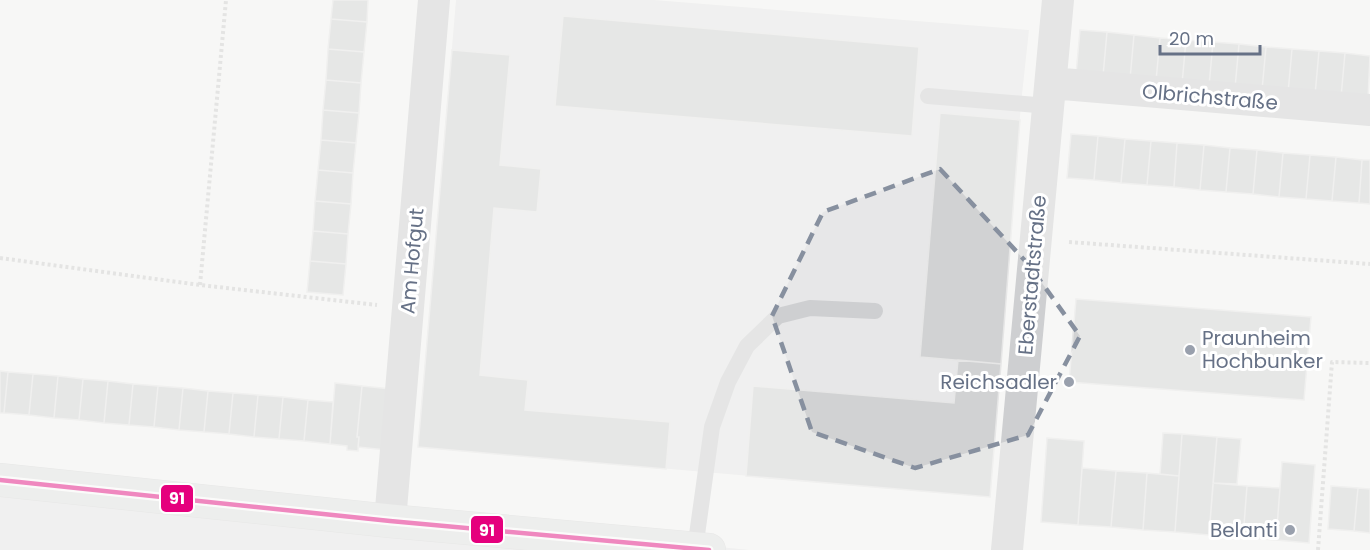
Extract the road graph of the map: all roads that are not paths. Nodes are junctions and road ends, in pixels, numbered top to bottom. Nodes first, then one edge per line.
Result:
1 (434, 0) edge
2 (1058, 0) edge
3 (1050, 94) junction
4 (928, 96) dead end
5 (1370, 110) edge
6 (874, 311) dead end
7 (0, 480) edge
8 (390, 521) junction
9 (702, 549) edge
10 (1007, 550) edge

1 - 8 street, Am Hofgut
2 - 3 street, Eberstadtstraße
3 - 4 lane
3 - 5 street, Olbrichstraße
3 - 10 street, Eberstadtstraße
6 - 9 lane
7 - 8 main road
8 - 9 main road

